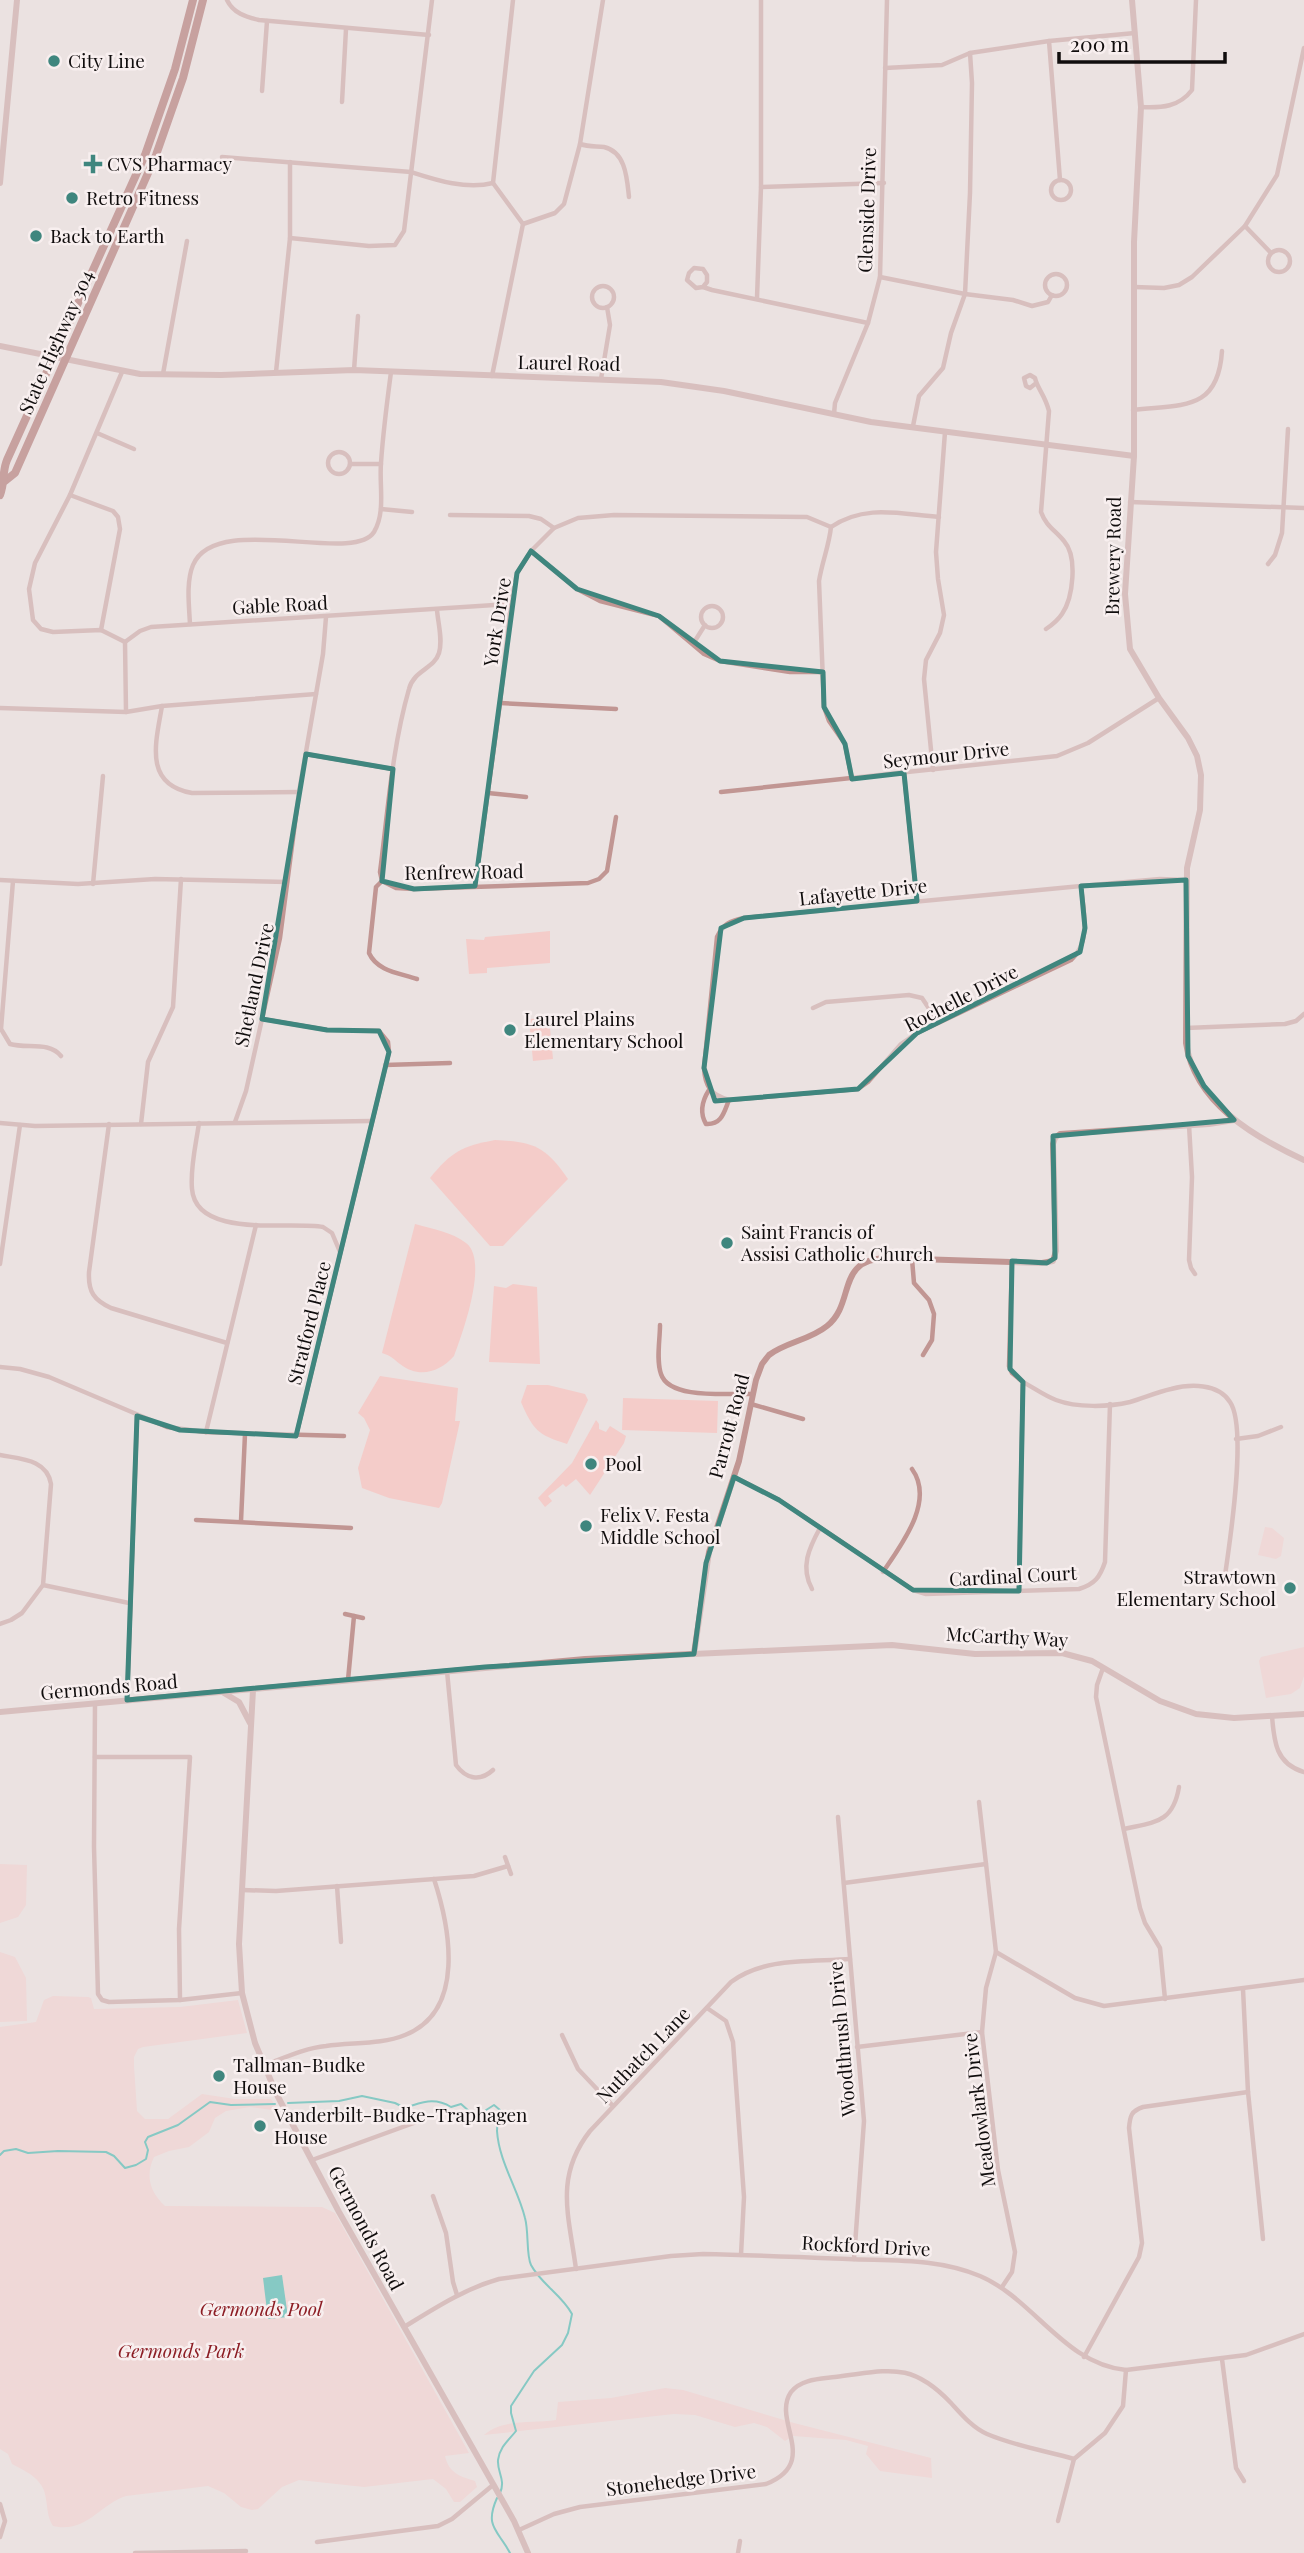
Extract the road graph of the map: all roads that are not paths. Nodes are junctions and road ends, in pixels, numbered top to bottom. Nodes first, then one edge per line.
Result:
1 (17, 0) edge
2 (193, 0) edge
3 (203, 0) edge
4 (227, 0) edge
5 (432, 0) edge
6 (513, 0) edge
7 (603, 0) edge
8 (761, 0) edge
9 (887, 0) edge
10 (1132, 0) edge
11 (1196, 0) edge
12 (267, 21) junction
13 (346, 29) junction
14 (1135, 33) junction
15 (429, 35) junction
16 (1049, 41) junction
17 (1304, 48) edge
18 (970, 53) junction
19 (885, 68) junction
20 (0, 76) edge
21 (10, 77) junction
22 (262, 91) dead end
23 (342, 102) dead end
24 (1141, 107) junction
25 (580, 144) junction
26 (222, 157) dead end
27 (290, 162) junction
28 (411, 172) junction
29 (1060, 180) junction
30 (0, 183) edge
31 (493, 183) junction
32 (884, 183) junction
33 (761, 187) junction
34 (629, 197) dead end
35 (523, 224) junction
36 (1245, 226) junction
37 (290, 238) junction
38 (187, 241) dead end
39 (1271, 253) junction
40 (880, 277) junction
41 (703, 287) junction
42 (1134, 288) junction
43 (965, 294) junction
44 (1052, 295) junction
45 (757, 298) junction
46 (607, 307) junction
47 (358, 316) dead end
48 (868, 323) junction
49 (0, 346) edge
50 (1222, 351) dead end
51 (53, 357) junction
52 (66, 359) junction
53 (354, 370) junction
54 (122, 372) junction
55 (276, 372) junction
56 (391, 372) junction
57 (162, 375) junction
58 (492, 377) junction
59 (601, 379) junction
60 (1035, 384) dead end
61 (1132, 410) junction
62 (834, 414) junction
63 (913, 426) junction
64 (1288, 429) dead end
65 (944, 432) junction
66 (97, 433) junction
67 (1045, 446) junction
68 (134, 449) dead end
69 (1134, 456) junction
70 (351, 464) junction
71 (381, 464) junction
72 (3, 480) edge
73 (0, 495) edge
74 (70, 495) junction
75 (1129, 502) junction
76 (1282, 507) junction
77 (1304, 508) edge
78 (381, 509) junction
79 (412, 512) dead end
80 (450, 515) dead end
81 (939, 517) junction
82 (831, 527) junction
83 (554, 528) junction
84 (531, 551) junction
85 (1268, 564) dead end
86 (511, 604) junction
87 (437, 610) junction
88 (326, 617) junction
89 (190, 624) junction
90 (705, 625) junction
91 (1046, 629) dead end
92 (101, 630) junction
93 (125, 642) junction
94 (693, 644) junction
95 (823, 671) junction
96 (316, 694) junction
97 (1159, 698) junction
98 (500, 703) junction
99 (162, 706) junction
100 (0, 708) edge
101 (616, 709) dead end
102 (126, 712) junction
103 (306, 754) junction
104 (393, 769) junction
105 (933, 770) junction
106 (904, 774) junction
107 (103, 776) dead end
108 (852, 779) junction
109 (299, 792) junction
110 (721, 792) dead end
111 (488, 793) junction
112 (526, 797) dead end
113 (616, 817) dead end
114 (181, 879) junction
115 (0, 880) edge
116 (1186, 880) junction
117 (13, 881) junction
118 (382, 881) junction
119 (287, 882) junction
120 (93, 884) junction
121 (475, 886) junction
122 (1081, 886) junction
123 (917, 901) junction
124 (417, 979) dead end
125 (813, 1008) dead end
126 (1304, 1014) edge
127 (262, 1019) junction
128 (937, 1022) junction
129 (1185, 1028) junction
130 (61, 1056) dead end
131 (450, 1063) dead end
132 (385, 1065) junction
133 (709, 1090) junction
134 (729, 1100) junction
135 (1234, 1120) junction
136 (371, 1121) junction
137 (236, 1122) junction
138 (0, 1123) edge
139 (199, 1123) junction
140 (110, 1124) junction
141 (141, 1124) junction
142 (19, 1125) junction
143 (1189, 1125) junction
144 (1304, 1160) edge
145 (256, 1225) junction
146 (340, 1253) junction
147 (912, 1259) junction
148 (1012, 1261) junction
149 (0, 1265) edge
150 (1195, 1274) dead end
151 (660, 1325) dead end
152 (227, 1343) junction
153 (923, 1355) dead end
154 (0, 1367) edge
155 (1023, 1382) junction
156 (753, 1394) junction
157 (750, 1404) junction
158 (1110, 1404) junction
159 (137, 1416) junction
160 (803, 1419) dead end
161 (1281, 1427) dead end
162 (206, 1432) junction
163 (245, 1434) junction
164 (296, 1436) junction
165 (344, 1436) dead end
166 (1236, 1439) junction
167 (0, 1455) edge
168 (912, 1469) dead end
169 (734, 1477) junction
170 (196, 1520) dead end
171 (241, 1521) junction
172 (351, 1528) dead end
173 (820, 1528) junction
174 (883, 1572) junction
175 (1224, 1582) dead end
176 (43, 1585) junction
177 (811, 1589) dead end
178 (1019, 1591) junction
179 (129, 1603) junction
180 (345, 1614) dead end
181 (354, 1616) junction
182 (363, 1618) dead end
183 (0, 1623) edge
184 (694, 1654) junction
185 (1104, 1667) junction
186 (447, 1670) junction
187 (348, 1680) junction
188 (253, 1690) junction
189 (222, 1692) junction
190 (127, 1700) junction
191 (95, 1703) junction
192 (0, 1712) edge
193 (1304, 1714) edge
194 (1272, 1716) junction
195 (251, 1730) junction
196 (94, 1757) junction
197 (493, 1770) dead end
198 (1304, 1772) edge
199 (1179, 1787) dead end
200 (979, 1802) dead end
201 (838, 1817) dead end
202 (1124, 1829) junction
203 (505, 1857) dead end
204 (986, 1864) junction
205 (508, 1866) junction
206 (511, 1874) dead end
207 (434, 1879) junction
208 (844, 1883) junction
209 (337, 1886) junction
210 (242, 1890) junction
211 (341, 1942) dead end
212 (996, 1952) junction
213 (850, 1959) junction
214 (1304, 1980) edge
215 (1243, 1989) junction
216 (242, 1993) junction
217 (1165, 1999) junction
218 (180, 2000) junction
219 (707, 2008) junction
220 (982, 2032) junction
221 (562, 2035) dead end
222 (857, 2046) junction
223 (263, 2065) junction
224 (1248, 2092) junction
225 (613, 2106) junction
226 (422, 2120) dead end
227 (312, 2160) junction
228 (433, 2196) dead end
229 (1264, 2239) dead end
230 (741, 2255) junction
231 (854, 2259) junction
232 (576, 2269) junction
233 (1002, 2287) junction
234 (457, 2295) junction
235 (403, 2328) junction
236 (1304, 2334) edge
237 (1084, 2357) junction
238 (1222, 2359) junction
239 (1126, 2370) junction
240 (1074, 2459) junction
241 (1244, 2482) dead end
242 (493, 2485) junction
243 (0, 2504) edge
244 (1058, 2521) dead end
245 (519, 2530) junction
246 (0, 2537) edge
247 (740, 2541) dead end
248 (317, 2542) dead end
249 (246, 2551) dead end
250 (135, 2553) edge
251 (528, 2553) edge
252 (738, 2553) edge

1 - 21 street
2 - 51 main road, State Highway 304
3 - 52 main road, State Highway 304
4 - 12 street
5 - 15 street
6 - 31 street
7 - 25 street
8 - 33 street
9 - 19 street, Glenside Drive
10 - 14 street, Brewery Road
11 - 24 street
12 - 13 street
12 - 22 street
13 - 15 street
13 - 23 street
14 - 16 street
14 - 24 street, Brewery Road
15 - 28 street
16 - 18 street
16 - 29 street
17 - 36 street
18 - 19 street
18 - 43 street
19 - 32 street, Glenside Drive
20 - 21 street
21 - 30 street
24 - 42 street, Brewery Road
25 - 34 street
25 - 35 street
26 - 27 street
27 - 28 street
27 - 37 street
28 - 31 street
28 - 37 street
29 - 29 street
31 - 35 street
32 - 33 street
32 - 40 street, Glenside Drive
33 - 45 street
35 - 58 street
36 - 39 street
36 - 42 street
37 - 55 street
38 - 57 street
39 - 39 street
40 - 43 street
40 - 48 street, Glenside Drive
41 - 41 street
41 - 45 street
42 - 61 street, Brewery Road
43 - 44 street
43 - 63 street
44 - 44 street
45 - 48 street
46 - 46 street
46 - 59 street
47 - 53 street
48 - 62 street, Glenside Drive
49 - 51 street, Laurel Road
50 - 61 street
51 - 52 street, Laurel Road
51 - 72 main road, State Highway 304
52 - 54 street, Laurel Road
52 - 72 main road, State Highway 304
53 - 55 street, Laurel Road
53 - 56 street, Laurel Road
54 - 57 street, Laurel Road
54 - 66 street
55 - 57 street, Laurel Road
56 - 58 street, Laurel Road
56 - 71 street
58 - 59 street, Laurel Road
59 - 62 street, Laurel Road
60 - 67 street
61 - 69 street, Brewery Road
62 - 63 street, Laurel Road
63 - 65 street, Laurel Road
64 - 76 street
65 - 67 street, Laurel Road
65 - 81 street
66 - 68 street
66 - 74 street
67 - 69 street, Laurel Road
67 - 91 street
69 - 75 street, Brewery Road
70 - 70 street
70 - 71 street
71 - 78 street
72 - 73 main road
74 - 92 street
74 - 92 street
75 - 76 street
75 - 97 street, Brewery Road
76 - 77 street
76 - 85 street
78 - 79 street
78 - 89 street
80 - 83 street
81 - 82 street
81 - 105 street
82 - 83 street, York Drive
82 - 95 street
83 - 84 street, York Drive
84 - 86 street, York Drive
84 - 94 street
86 - 87 street, Gable Road
86 - 98 street, York Drive
87 - 88 street, Gable Road
87 - 104 street, Renfrew Road
88 - 89 street, Gable Road
88 - 96 street, Shetland Drive
89 - 93 street, Gable Road
90 - 90 street
90 - 94 street
92 - 93 street
93 - 102 street
94 - 95 street
95 - 108 street
96 - 99 street
96 - 103 street, Shetland Drive
97 - 105 street, Seymour Drive
97 - 116 street, Brewery Road
98 - 101 street
98 - 111 street, York Drive
99 - 102 street
99 - 109 street
100 - 102 street
103 - 104 street
103 - 109 street, Shetland Drive
104 - 118 street, Renfrew Road
105 - 106 street, Seymour Drive
106 - 108 street, Seymour Drive
106 - 123 street
107 - 120 street
108 - 110 street, Seymour Drive
109 - 119 street, Shetland Drive
111 - 112 street
111 - 121 street, York Drive
113 - 121 street, Renfrew Road
114 - 119 street
114 - 120 street
114 - 141 street
115 - 117 street
116 - 122 street, Lafayette Drive
116 - 129 street, Brewery Road
117 - 120 street
117 - 130 street
118 - 121 street, Renfrew Road
118 - 124 street
119 - 127 street, Shetland Drive
122 - 123 street, Lafayette Drive
122 - 128 street, Rochelle Drive
123 - 133 street, Lafayette Drive
125 - 128 street
126 - 129 street
127 - 132 street
127 - 137 street, Shetland Drive
128 - 134 street, Rochelle Drive
129 - 135 street, Brewery Road
131 - 132 street
132 - 136 street
133 - 134 street, Rochelle Drive
133 - 134 street
135 - 143 street, Parrott Road
135 - 144 street, Brewery Road
136 - 137 street
136 - 146 street
137 - 139 street
138 - 142 street
139 - 141 street
139 - 145 street, Stratford Place
140 - 141 street
140 - 142 street
140 - 152 street
142 - 149 street
143 - 148 street, Parrott Road
143 - 150 street
145 - 146 street, Stratford Place
145 - 152 street
146 - 164 street, Stratford Place
147 - 148 street, Parrott Road
147 - 153 street
147 - 156 street, Parrott Road
148 - 155 street
151 - 156 street
152 - 162 street
154 - 159 street
155 - 158 street
155 - 178 street
156 - 157 street, Parrott Road
157 - 160 street
157 - 169 street, Parrott Road
158 - 166 street
158 - 178 street, Cardinal Court
159 - 162 street
159 - 179 street
161 - 166 street
162 - 163 street
163 - 164 street
163 - 171 street
164 - 165 street
166 - 175 street
167 - 176 street
168 - 174 street
169 - 173 street, Cardinal Court
169 - 184 street, Parrott Road
170 - 171 street
171 - 172 street
173 - 174 street, Cardinal Court
173 - 177 street
174 - 178 street, Cardinal Court
176 - 179 street
176 - 183 street
179 - 190 street
180 - 181 street
181 - 182 street
181 - 187 street
184 - 185 street, McCarthy Way
184 - 186 street
185 - 194 street, McCarthy Way
185 - 202 street
186 - 187 street
186 - 197 street
187 - 188 street
188 - 189 street, Germonds Road
188 - 195 street, Germonds Road
189 - 190 street, Germonds Road
189 - 195 street, Germonds Road
190 - 191 street, Germonds Road
191 - 192 street, Germonds Road
191 - 196 street
193 - 194 street, McCarthy Way
194 - 198 street
195 - 210 street, Germonds Road
196 - 218 street
196 - 218 street
199 - 202 street
200 - 204 street, Meadowlark Drive
201 - 208 street, Woodthrush Drive
202 - 217 street
203 - 205 street
204 - 208 street
204 - 212 street, Meadowlark Drive
205 - 206 street
205 - 207 street
207 - 209 street
207 - 223 street
208 - 213 street, Woodthrush Drive
209 - 210 street
209 - 211 street
210 - 216 street, Germonds Road
212 - 217 street
212 - 220 street, Meadowlark Drive
213 - 219 street, Nuthatch Lane
213 - 222 street, Woodthrush Drive
214 - 215 street
215 - 217 street
215 - 224 street
216 - 218 street
216 - 223 street, Germonds Road
219 - 225 street, Nuthatch Lane
219 - 230 street
220 - 222 street
220 - 233 street, Meadowlark Drive
221 - 225 street
222 - 231 street, Woodthrush Drive
223 - 227 street, Germonds Road
224 - 229 street
224 - 237 street
225 - 232 street, Nuthatch Lane
226 - 227 street
227 - 235 street, Germonds Road
228 - 234 street
230 - 231 street, Rockford Drive
230 - 232 street, Rockford Drive
231 - 233 street, Rockford Drive
232 - 234 street, Rockford Drive
233 - 237 street, Rockford Drive
234 - 235 street, Rockford Drive
235 - 242 street, Germonds Road
236 - 238 street, Rockford Drive
237 - 239 street, Rockford Drive
238 - 239 street, Rockford Drive
238 - 241 street
239 - 240 street
240 - 244 street
240 - 245 street, Stonehedge Drive
242 - 245 street, Germonds Road
242 - 248 street
243 - 246 street
245 - 251 street, Germonds Road
247 - 252 street
249 - 250 street

